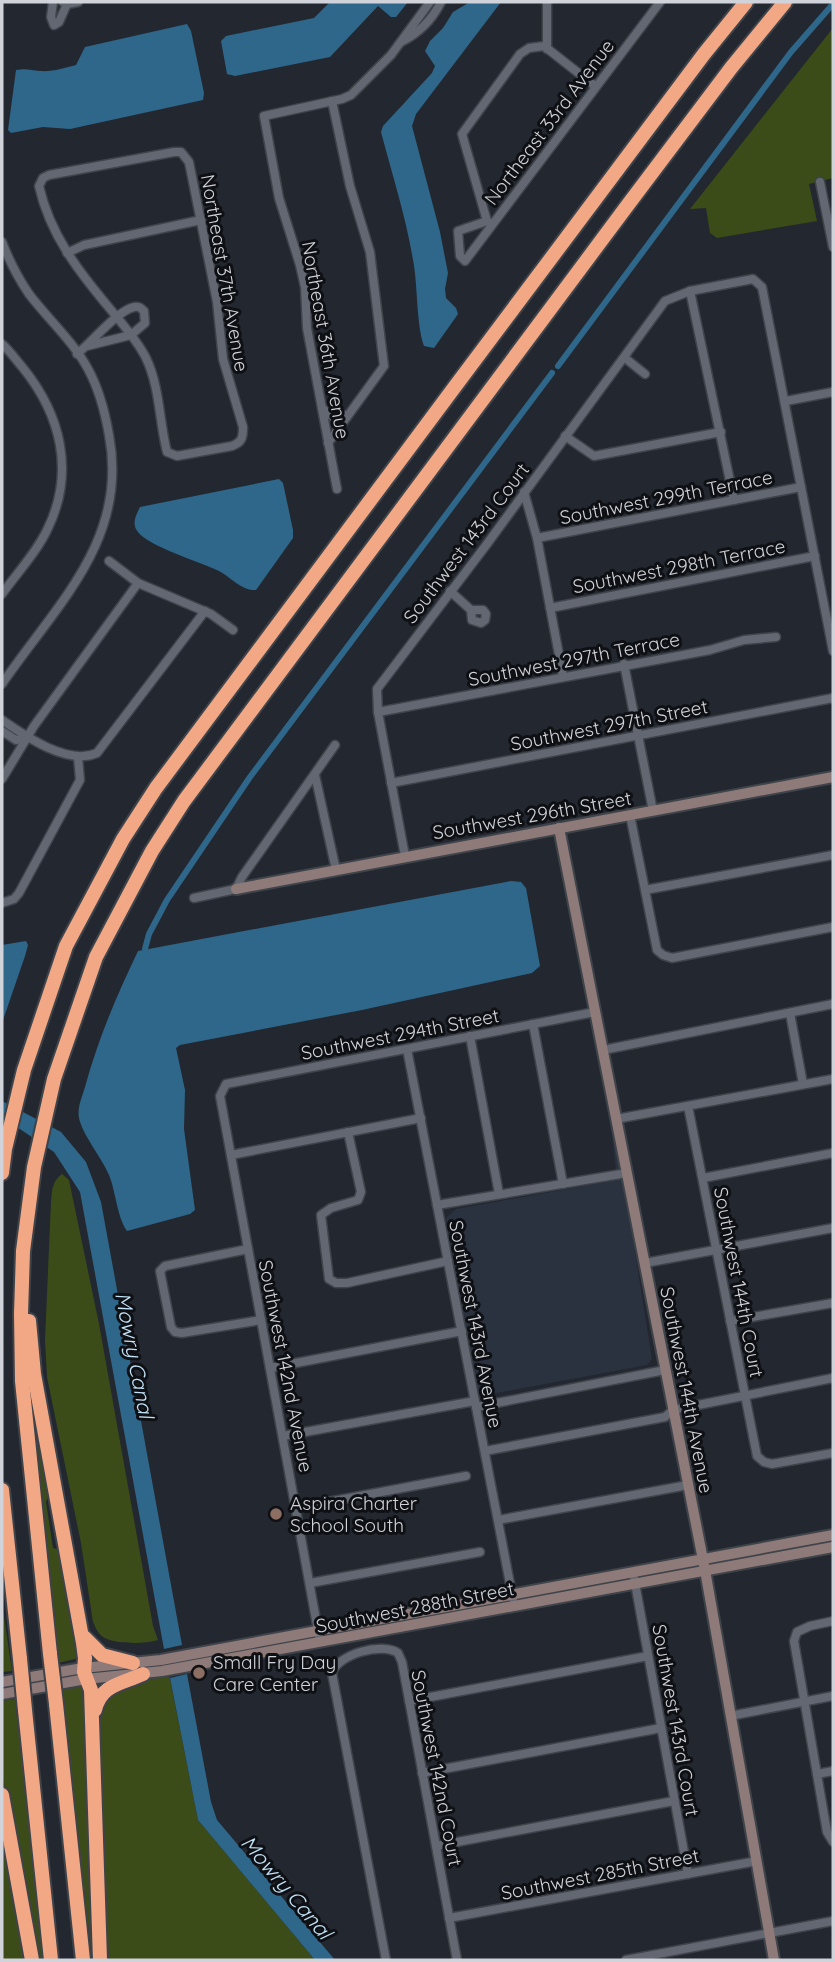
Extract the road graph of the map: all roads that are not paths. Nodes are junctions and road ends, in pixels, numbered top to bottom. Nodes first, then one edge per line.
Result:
1 (52, 2) edge
2 (78, 2) edge
3 (430, 2) edge
4 (441, 2) edge
5 (547, 2) edge
6 (660, 2) edge
7 (746, 2) edge
8 (785, 2) edge
9 (65, 3) edge
10 (401, 42) junction
11 (545, 48) junction
12 (595, 86) junction
13 (332, 101) junction
14 (820, 182) dead end
15 (830, 218) edge
16 (201, 220) junction
17 (490, 223) junction
18 (2, 242) edge
19 (833, 247) edge
20 (67, 253) junction
21 (690, 291) junction
22 (117, 318) junction
23 (131, 335) junction
24 (2, 344) edge
25 (87, 346) junction
26 (77, 354) junction
27 (625, 358) junction
28 (645, 374) dead end
29 (833, 392) edge
30 (786, 401) junction
31 (322, 407) junction
32 (349, 414) junction
33 (721, 432) junction
34 (565, 436) junction
35 (328, 443) junction
36 (801, 487) junction
37 (337, 489) dead end
38 (524, 492) junction
39 (734, 500) junction
40 (537, 538) junction
41 (815, 556) junction
42 (109, 561) dead end
43 (138, 583) junction
44 (450, 591) junction
45 (2, 594) edge
46 (550, 608) junction
47 (471, 610) dead end
48 (205, 611) junction
49 (233, 630) dead end
50 (776, 637) dead end
51 (833, 651) edge
52 (624, 664) junction
53 (563, 677) junction
54 (2, 684) edge
55 (833, 698) edge
56 (378, 712) junction
57 (2, 720) edge
58 (2, 730) edge
59 (638, 736) junction
60 (26, 738) junction
61 (335, 745) dead end
62 (78, 757) junction
63 (315, 775) junction
64 (833, 777) edge
65 (2, 779) edge
66 (391, 783) junction
67 (653, 811) junction
68 (631, 815) junction
69 (559, 828) junction
70 (833, 855) edge
71 (405, 856) junction
72 (336, 870) junction
73 (236, 889) junction
74 (645, 890) junction
75 (194, 898) dead end
76 (2, 903) edge
77 (833, 927) edge
78 (833, 1004) edge
79 (595, 1012) junction
80 (790, 1013) junction
81 (533, 1024) junction
82 (470, 1036) junction
83 (407, 1049) junction
84 (603, 1051) junction
85 (833, 1079) edge
86 (803, 1084) junction
87 (220, 1097) joint
88 (688, 1106) junction
89 (421, 1118) junction
90 (616, 1119) junction
91 (348, 1132) junction
92 (3, 1153) edge
93 (833, 1153) edge
94 (231, 1155) junction
95 (2, 1173) edge
96 (627, 1173) junction
97 (703, 1178) junction
98 (563, 1184) junction
99 (499, 1194) junction
100 (437, 1205) junction
101 (28, 1210) junction
102 (833, 1228) edge
103 (248, 1249) junction
104 (716, 1250) junction
105 (448, 1261) junction
106 (645, 1263) junction
107 (833, 1303) edge
108 (261, 1320) junction
109 (730, 1321) junction
110 (462, 1331) junction
111 (270, 1368) junction
112 (665, 1370) junction
113 (833, 1378) edge
114 (745, 1394) junction
115 (476, 1404) junction
116 (673, 1410) junction
117 (283, 1436) junction
118 (485, 1451) junction
119 (833, 1452) edge
120 (466, 1476) dead end
121 (688, 1485) junction
122 (2, 1490) edge
123 (296, 1508) junction
124 (498, 1520) junction
125 (833, 1535) edge
126 (833, 1546) edge
127 (480, 1552) dead end
128 (704, 1565) junction
129 (634, 1578) junction
130 (310, 1583) junction
131 (2, 1591) edge
132 (513, 1600) junction
133 (833, 1621) edge
134 (82, 1634) junction
135 (320, 1636) junction
136 (18, 1640) junction
137 (648, 1656) junction
138 (138, 1669) junction
139 (85, 1673) junction
140 (2, 1682) edge
141 (2, 1694) edge
142 (833, 1696) edge
143 (409, 1701) junction
144 (805, 1701) junction
145 (93, 1715) junction
146 (730, 1716) junction
147 (661, 1728) junction
148 (833, 1771) edge
149 (422, 1773) junction
150 (817, 1774) junction
151 (2, 1795) edge
152 (674, 1801) junction
153 (833, 1842) edge
154 (436, 1846) junction
155 (757, 1861) junction
156 (688, 1874) junction
157 (449, 1918) junction
158 (833, 1922) edge
159 (770, 1934) junction
160 (32, 1960) edge
161 (51, 1960) edge
162 (83, 1960) edge
163 (100, 1960) edge
164 (386, 1960) edge
165 (457, 1960) edge
166 (626, 1960) edge
167 (774, 1960) edge

1 - 9 street
2 - 9 street
3 - 10 street
4 - 10 street
5 - 11 street
6 - 12 street, Northeast 33rd Avenue
7 - 92 highway
8 - 101 highway
10 - 13 street
11 - 12 street
11 - 17 street
12 - 17 street, Northeast 33rd Avenue
13 - 31 street, Northeast 36th Avenue
13 - 32 street
14 - 15 street
15 - 19 street
16 - 20 street
16 - 20 street, Northeast 37th Avenue
16 - 23 street, Northeast 37th Avenue
17 - 17 street, Northeast 33rd Avenue
18 - 26 street
20 - 22 street
21 - 27 street, Southwest 143rd Court
21 - 30 street, Southwest 143rd Court
21 - 33 street
22 - 23 street
22 - 23 street
22 - 25 street
23 - 25 street
24 - 45 street
25 - 26 street
26 - 54 street
27 - 28 street
27 - 34 street, Southwest 143rd Court
29 - 30 street
30 - 36 street
31 - 32 street
31 - 35 street, Northeast 36th Avenue
32 - 35 street
33 - 34 street
33 - 39 street
34 - 38 street, Southwest 143rd Court
35 - 37 street, Northeast 36th Avenue
36 - 39 street, Southwest 299th Terrace
36 - 41 street
38 - 40 street
38 - 44 street, Southwest 143rd Court
39 - 40 street, Southwest 299th Terrace
40 - 46 street
41 - 46 street, Southwest 298th Terrace
41 - 51 street
42 - 43 street
43 - 48 street
43 - 60 street
44 - 47 street
44 - 56 street, Southwest 143rd Court
46 - 53 street
48 - 49 street
48 - 62 street
50 - 52 street, Southwest 297th Terrace
52 - 53 street, Southwest 297th Terrace
52 - 59 street
53 - 56 street, Southwest 297th Terrace
55 - 59 street, Southwest 297th Street
56 - 66 street, Southwest 143rd Court
57 - 60 street
58 - 60 street
59 - 66 street, Southwest 297th Street
59 - 67 street
60 - 62 street
60 - 65 street
61 - 63 street
62 - 76 street
63 - 72 street
63 - 73 street
64 - 67 street, Southwest 296th Street
66 - 71 street, Southwest 143rd Court
67 - 68 street, Southwest 296th Street
68 - 69 street, Southwest 296th Street
68 - 74 street
69 - 71 street, Southwest 296th Street
69 - 79 street, Southwest 144th Avenue
70 - 74 street
71 - 72 street, Southwest 296th Street
72 - 73 street, Southwest 296th Street
73 - 75 street
74 - 77 street
78 - 80 street
79 - 81 street, Southwest 294th Street
79 - 84 street, Southwest 144th Avenue
80 - 84 street
80 - 86 street
81 - 82 street, Southwest 294th Street
81 - 98 street
82 - 83 street, Southwest 294th Street
82 - 99 street
83 - 87 street, Southwest 294th Street
83 - 89 street, Southwest 143rd Avenue
84 - 90 street, Southwest 144th Avenue
85 - 86 street
86 - 88 street
87 - 94 street, Southwest 142nd Avenue
88 - 90 street
88 - 97 street, Southwest 144th Court
89 - 91 street
89 - 100 street, Southwest 143rd Avenue
90 - 96 street, Southwest 144th Avenue
91 - 94 street
91 - 105 street
92 - 95 highway
93 - 97 street
94 - 103 street, Southwest 142nd Avenue
96 - 98 street
96 - 106 street, Southwest 144th Avenue
97 - 104 street, Southwest 144th Court
98 - 99 street
99 - 100 street
100 - 105 street, Southwest 143rd Avenue
101 - 134 highway
101 - 162 highway, bridge
102 - 104 street
103 - 108 street, Southwest 142nd Avenue
103 - 108 street
104 - 106 street
104 - 109 street, Southwest 144th Court
105 - 110 street, Southwest 143rd Avenue
106 - 112 street, Southwest 144th Avenue
107 - 109 street
108 - 111 street, Southwest 142nd Avenue
109 - 114 street, Southwest 144th Court
110 - 111 street
110 - 115 street, Southwest 143rd Avenue
111 - 117 street, Southwest 142nd Avenue
112 - 115 street
112 - 116 street, Southwest 144th Avenue
113 - 114 street
114 - 116 street
114 - 119 street, Southwest 144th Court
115 - 117 street
115 - 118 street, Southwest 143rd Avenue
116 - 118 street
116 - 121 street, Southwest 144th Avenue
117 - 123 street, Southwest 142nd Avenue
118 - 124 street, Southwest 143rd Avenue
120 - 123 street
121 - 124 street
121 - 128 street, Southwest 144th Avenue
122 - 136 highway
123 - 130 street, Southwest 142nd Avenue
124 - 132 street, Southwest 143rd Avenue
125 - 128 street, Southwest 288th Street
126 - 128 street, Southwest 288th Street
127 - 130 street
128 - 129 street, Southwest 288th Street
128 - 146 street, Southwest 144th Avenue
129 - 132 street, Southwest 288th Street
129 - 137 street, Southwest 143rd Court
130 - 135 street, Southwest 142nd Avenue
131 - 136 highway
132 - 135 street, Southwest 288th Street
133 - 144 street
134 - 138 highway
134 - 139 highway
135 - 138 street, Southwest 288th Street
136 - 161 highway, bridge
137 - 143 street
137 - 147 street, Southwest 143rd Court
138 - 139 street, Southwest 288th Street
138 - 145 highway
139 - 140 street, Southwest 288th Street
139 - 141 street, Southwest 288th Street
139 - 145 highway
142 - 144 street
143 - 149 street, Southwest 142nd Court
143 - 164 street, Southwest 142nd Court
144 - 146 street
144 - 150 street
145 - 163 highway
146 - 155 street, Southwest 144th Avenue
147 - 149 street
147 - 152 street, Southwest 143rd Court
148 - 150 street
149 - 154 street, Southwest 142nd Court
150 - 153 street
151 - 160 highway
152 - 154 street
152 - 156 street, Southwest 143rd Court
154 - 157 street, Southwest 142nd Court
155 - 156 street, Southwest 285th Street
155 - 159 street, Southwest 144th Avenue
156 - 157 street, Southwest 285th Street
157 - 165 street, Southwest 142nd Court
158 - 159 street
159 - 166 street
159 - 167 street, Southwest 144th Avenue

